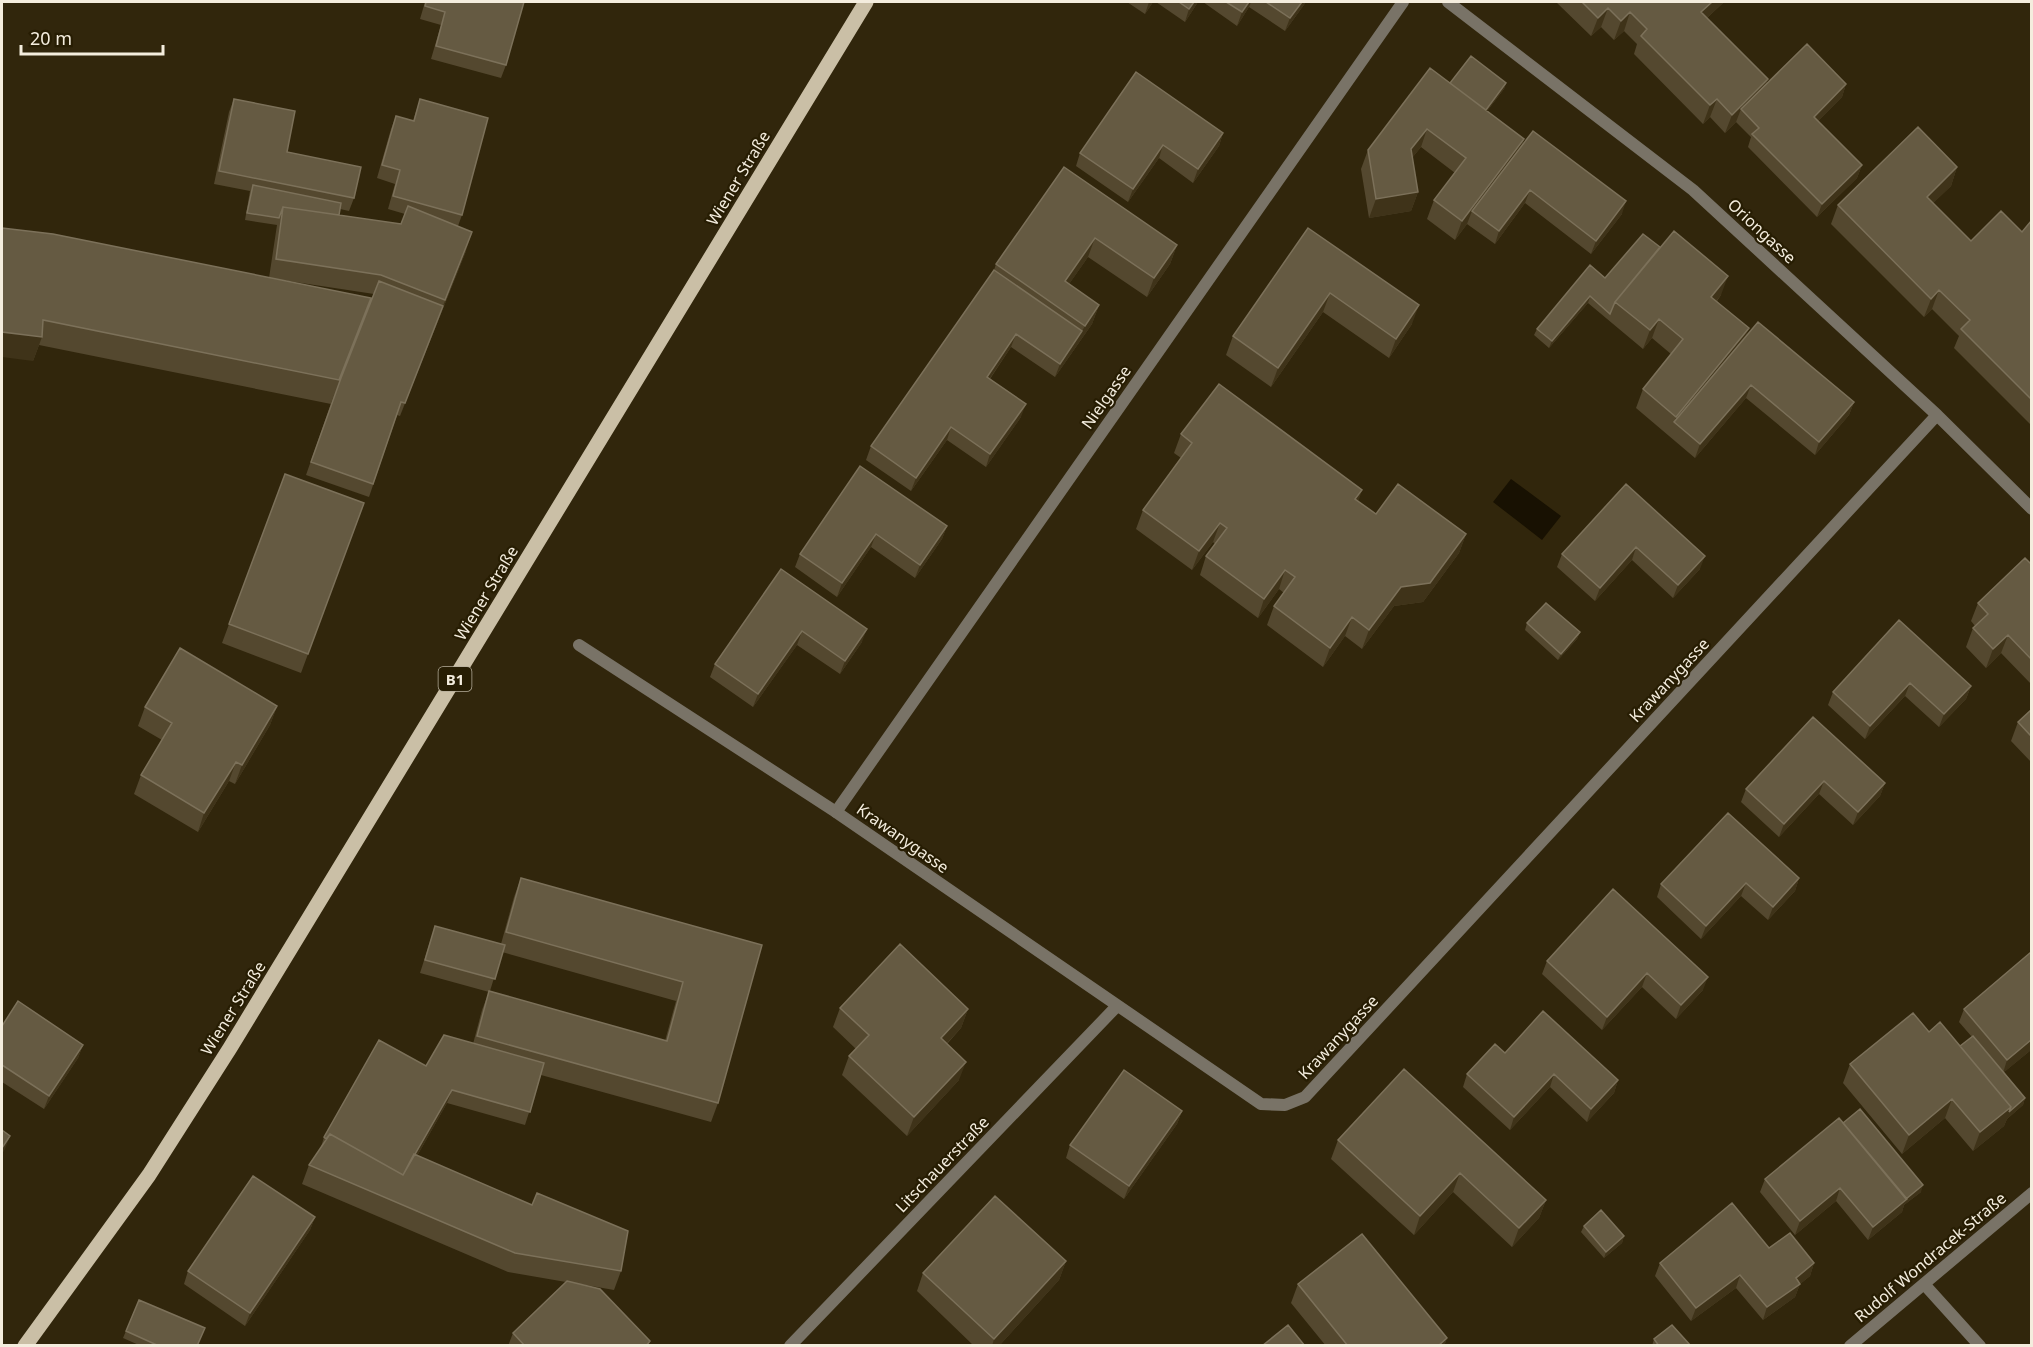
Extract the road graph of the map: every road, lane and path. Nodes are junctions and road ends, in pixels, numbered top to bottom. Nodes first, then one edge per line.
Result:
1 (866, 2) edge
2 (1403, 2) edge
3 (1448, 2) edge
4 (1937, 415) junction
5 (2031, 509) edge
6 (579, 645) dead end
7 (836, 812) junction
8 (1117, 1006) junction
9 (2031, 1193) edge
10 (1924, 1284) junction
11 (25, 1346) edge
12 (790, 1346) edge
13 (1850, 1346) edge
14 (1980, 1346) edge

1 - 11 main road, Wiener Straße / B1
2 - 7 street, Nielgasse
3 - 4 street, Oriongasse
4 - 5 street, Oriongasse
4 - 8 street, Krawanygasse
6 - 7 street, Krawanygasse
7 - 8 street, Krawanygasse
8 - 12 street, Litschauerstraße
9 - 10 street, Rudolf Wondracek-Straße
10 - 13 street, Rudolf Wondracek-Straße
10 - 14 street

